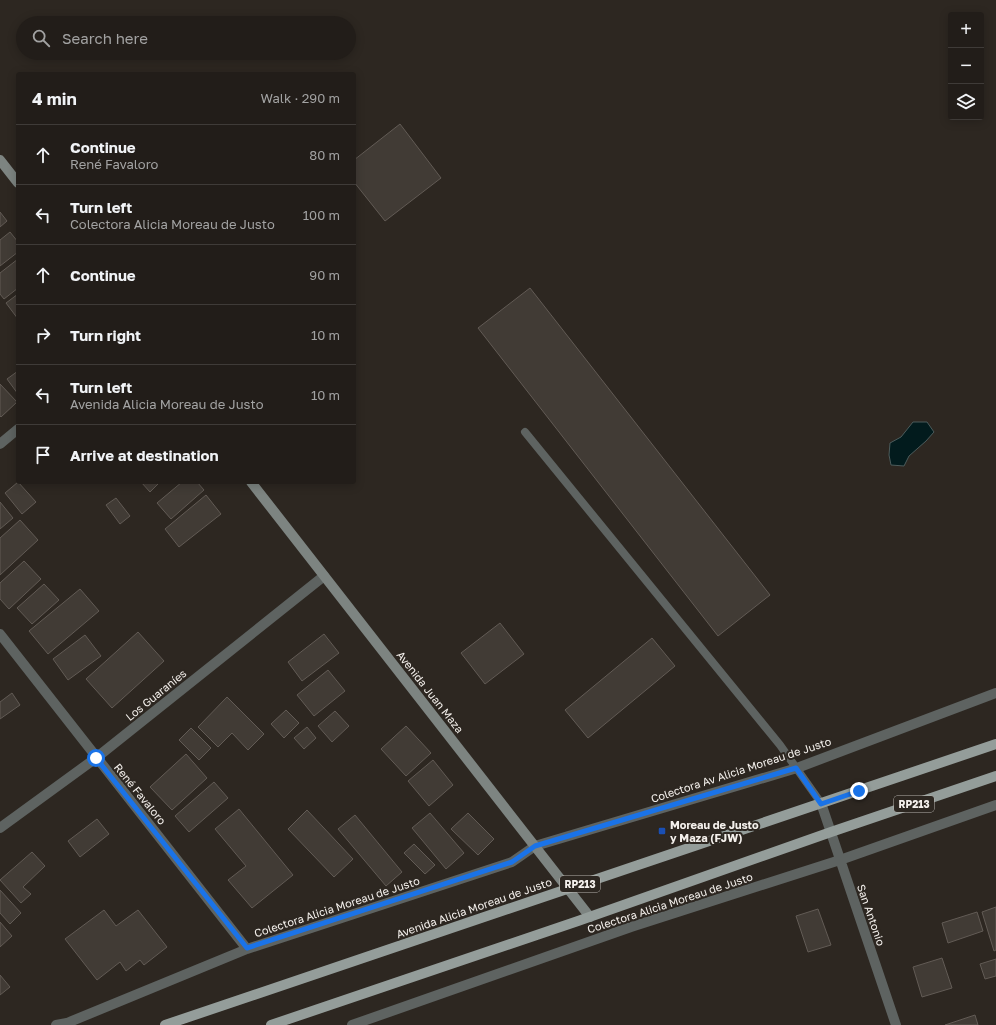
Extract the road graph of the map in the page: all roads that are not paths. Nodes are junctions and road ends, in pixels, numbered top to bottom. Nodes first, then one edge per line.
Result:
1 (0, 160) edge
2 (16, 180) edge
3 (16, 431) edge
4 (525, 432) dead end
5 (0, 444) edge
6 (253, 484) edge
7 (324, 576) junction
8 (0, 634) edge
9 (996, 693) edge
10 (996, 744) edge
11 (96, 758) junction
12 (796, 768) junction
13 (996, 776) edge
14 (996, 805) edge
15 (822, 808) junction
16 (0, 828) edge
17 (831, 832) junction
18 (535, 846) junction
19 (840, 860) junction
20 (568, 889) junction
21 (590, 917) junction
22 (247, 948) junction
23 (56, 1025) edge
24 (165, 1025) edge
25 (271, 1025) edge
26 (352, 1025) edge
27 (896, 1025) edge

1 - 2 main road
3 - 5 street
4 - 12 lane
6 - 7 main road, Avenida Juan Maza
7 - 11 street, Los Guaraníes
7 - 18 main road, Avenida Juan Maza
8 - 11 street, René Favaloro
9 - 12 street, Colectora Av Alicia Moreau de Justo
10 - 15 main road, Avenida Alicia Moreau de Justo / RP213
11 - 16 street, Los Guaraníes
11 - 22 street, René Favaloro
12 - 15 lane
12 - 18 street, Colectora Av Alicia Moreau de Justo
13 - 17 main road, RP213
14 - 19 street, Colectora Alicia Moreau de Justo
15 - 17 street, San Antonio
15 - 20 main road, Avenida Alicia Moreau de Justo / RP213
17 - 19 street, San Antonio
17 - 21 main road, RP213
18 - 20 main road, Avenida Juan Maza
18 - 22 street, Colectora Alicia Moreau de Justo
19 - 26 street, Colectora Alicia Moreau de Justo
19 - 27 street, San Antonio
20 - 21 main road, Avenida Juan Maza
20 - 24 main road, Avenida Alicia Moreau de Justo / RP213
21 - 25 main road, RP213
22 - 23 street, Colectora Alicia Moreau de Justo

